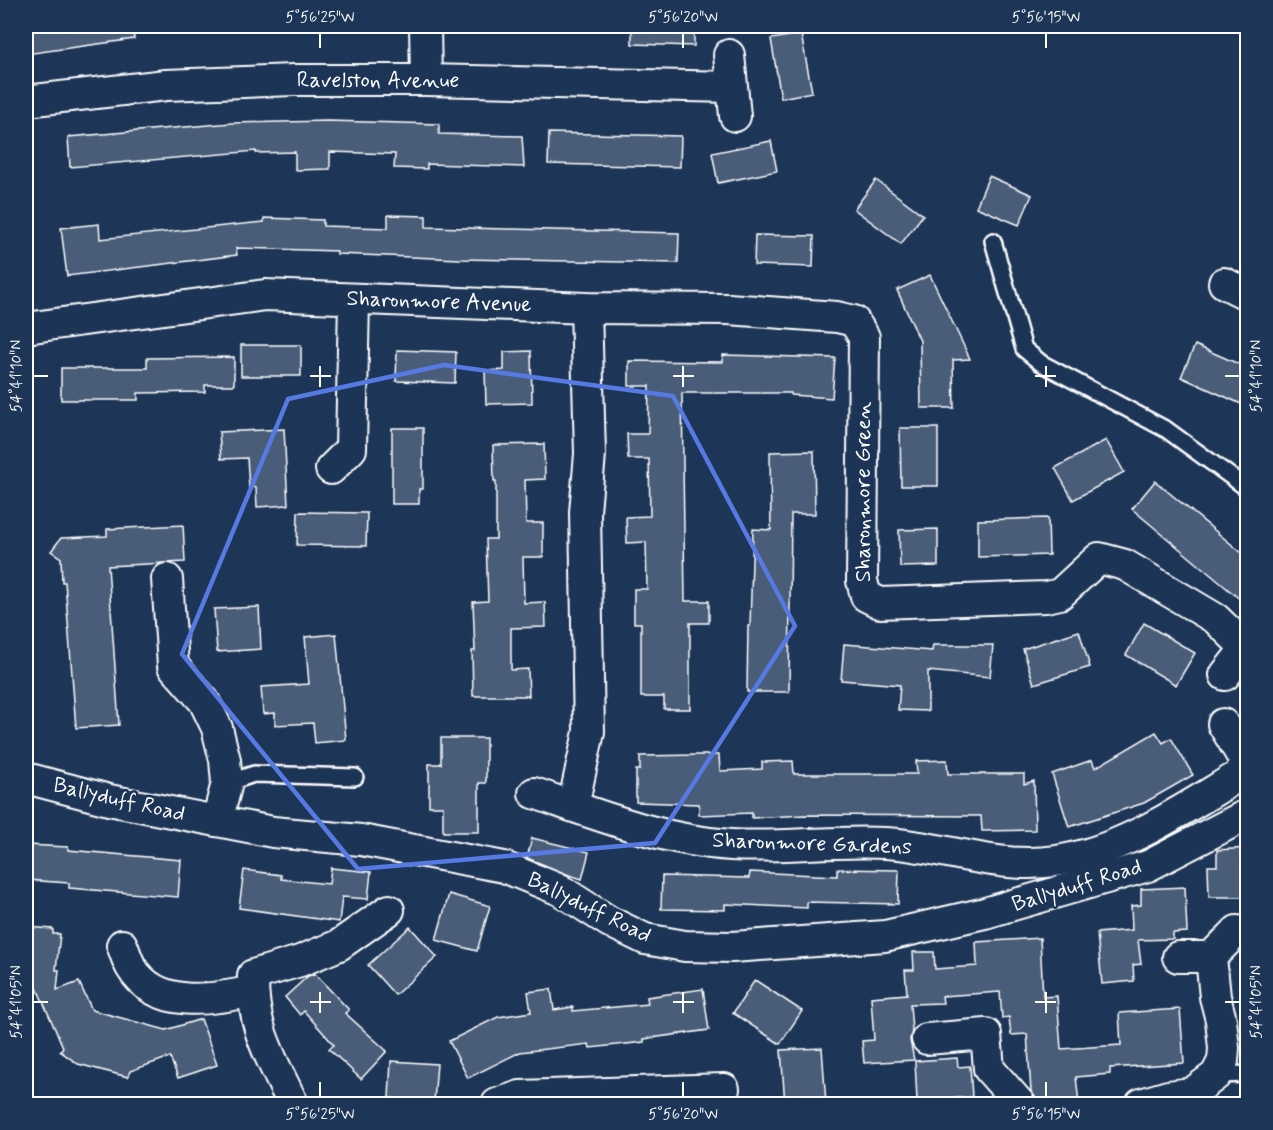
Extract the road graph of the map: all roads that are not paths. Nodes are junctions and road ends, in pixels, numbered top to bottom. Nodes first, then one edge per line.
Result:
1 (425, 26) edge
2 (729, 55) dead end
3 (426, 80) junction
4 (731, 87) junction
5 (26, 101) edge
6 (735, 117) dead end
7 (993, 241) dead end
8 (354, 298) junction
9 (586, 308) junction
10 (854, 321) joint
11 (26, 328) edge
12 (331, 469) dead end
13 (1248, 489) edge
14 (167, 579) dead end
15 (1225, 675) dead end
16 (1223, 724) dead end
17 (1248, 768) edge
18 (355, 777) dead end
19 (26, 778) edge
20 (227, 783) junction
21 (534, 793) dead end
22 (573, 806) junction
23 (1248, 814) edge
24 (217, 821) junction
25 (389, 910) dead end
26 (1237, 931) dead end
27 (122, 945) dead end
28 (1178, 957) dead end
29 (1211, 957) junction
30 (253, 991) junction
31 (927, 1040) dead end
32 (1248, 1074) edge
33 (1216, 1075) junction
34 (724, 1089) dead end
35 (293, 1104) edge
36 (497, 1104) edge
37 (1020, 1104) edge
38 (1141, 1104) edge

1 - 3 street
2 - 4 street
3 - 4 street, Ravelston Avenue
3 - 5 street, Ravelston Avenue
4 - 6 street
7 - 13 lane
8 - 9 street, Sharonmore Avenue
8 - 11 street, Sharonmore Avenue
8 - 12 street
9 - 10 street, Sharonmore Avenue
9 - 22 street
10 - 15 street, Sharonmore Green
14 - 20 street
16 - 17 street, Sharonmore Gardens
17 - 22 street, Sharonmore Gardens
18 - 20 lane
19 - 24 street, Ballyduff Road
20 - 24 street
21 - 22 street, Sharonmore Gardens
23 - 24 street, Ballyduff Road
25 - 30 street
26 - 29 street
27 - 30 street
28 - 29 street
29 - 33 street
30 - 35 street
31 - 37 street
32 - 33 lane
33 - 38 street
34 - 36 street

